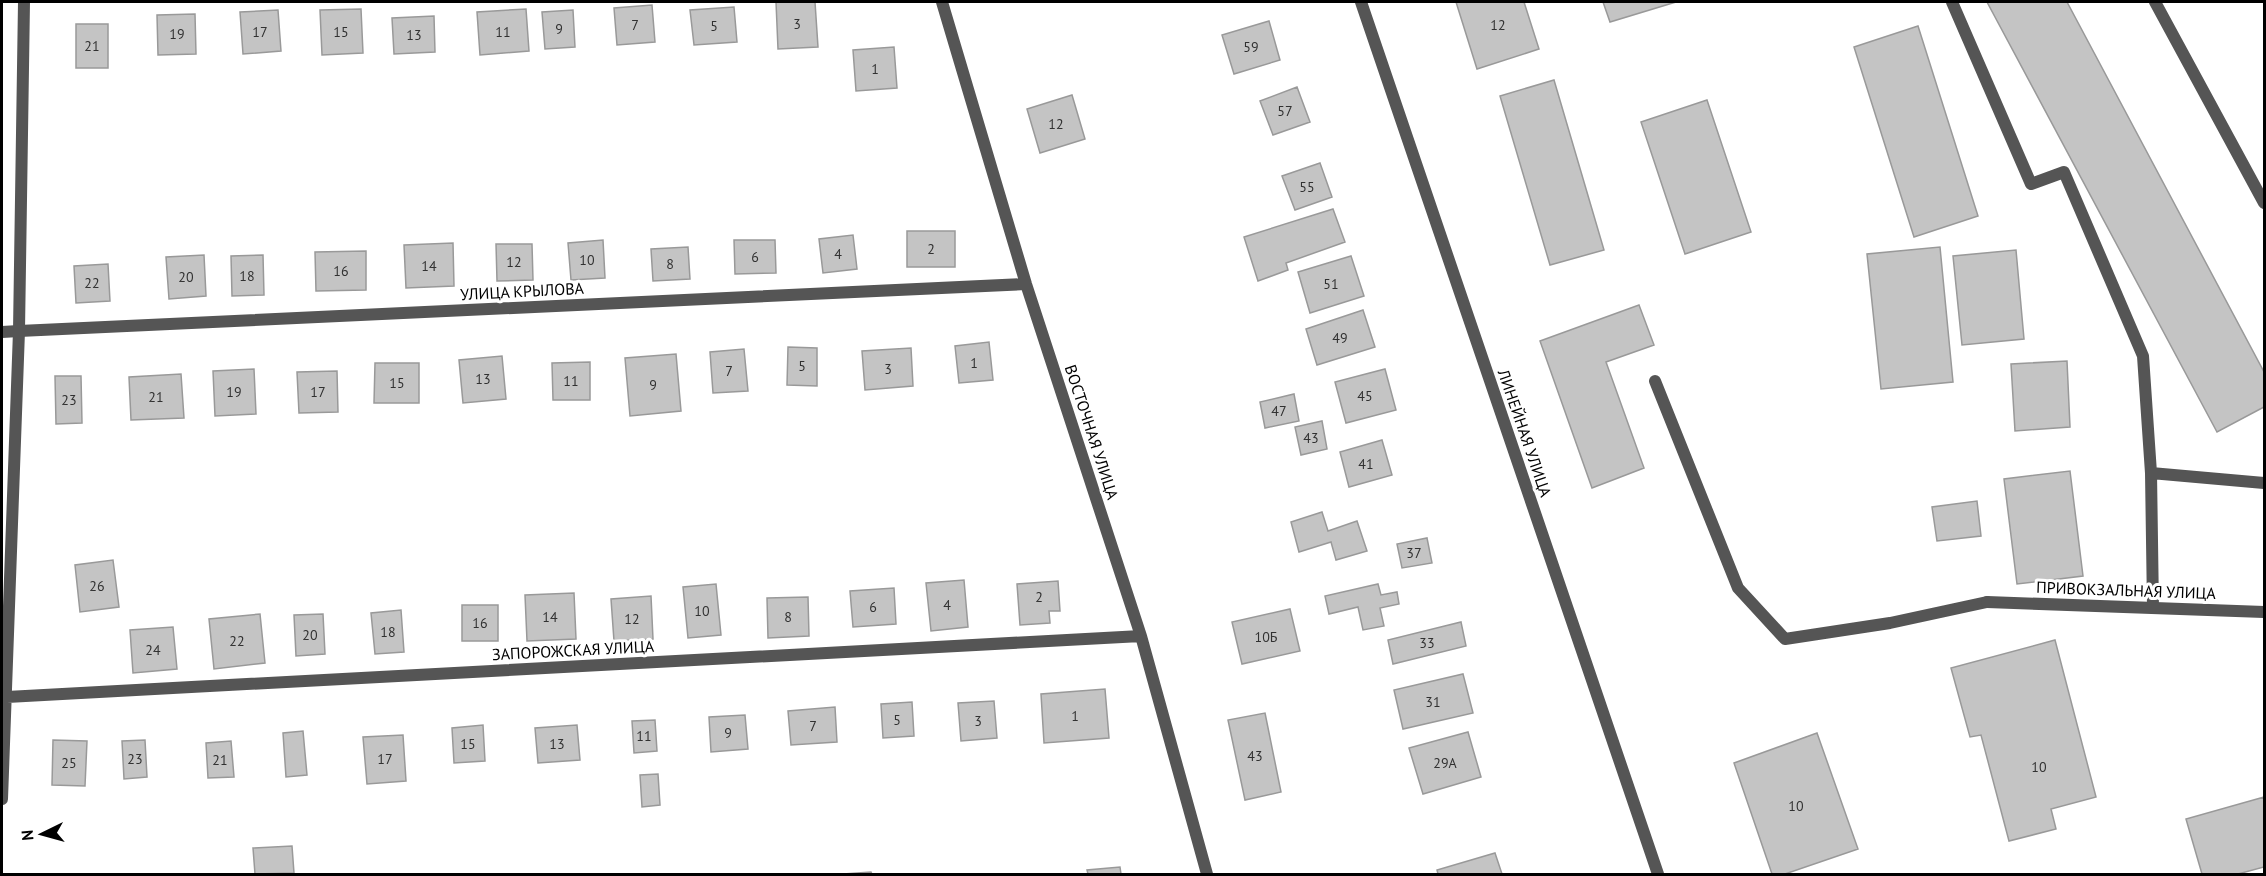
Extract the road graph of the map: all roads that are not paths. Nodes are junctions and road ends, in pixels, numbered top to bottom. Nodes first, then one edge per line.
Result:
1 (24, 2) edge
2 (942, 2) edge
3 (1361, 2) edge
4 (1952, 2) edge
5 (2155, 2) edge
6 (2265, 203) edge
7 (1026, 284) junction
8 (19, 331) junction
9 (2, 332) edge
10 (1655, 381) dead end
11 (2151, 473) junction
12 (2265, 483) edge
13 (2152, 608) junction
14 (2265, 612) edge
15 (1141, 636) junction
16 (7, 697) junction
17 (2, 800) edge
18 (1207, 874) edge
19 (1658, 874) edge

1 - 8 street
2 - 7 street, ВОСТОЧНАЯ УЛИЦА
3 - 19 street, ЛИНЕЙНАЯ УЛИЦА
4 - 11 street
5 - 6 street
7 - 8 street, УЛИЦА КРЫЛОВА
7 - 15 street, ВОСТОЧНАЯ УЛИЦА
8 - 9 street, УЛИЦА КРЫЛОВА
8 - 16 street
10 - 13 street, ПРИВОКЗАЛЬНАЯ УЛИЦА
11 - 12 street
11 - 13 street
13 - 14 street, ПРИВОКЗАЛЬНАЯ УЛИЦА
15 - 16 street, ЗАПОРОЖСКАЯ УЛИЦА
15 - 18 street, ВОСТОЧНАЯ УЛИЦА
16 - 17 street

